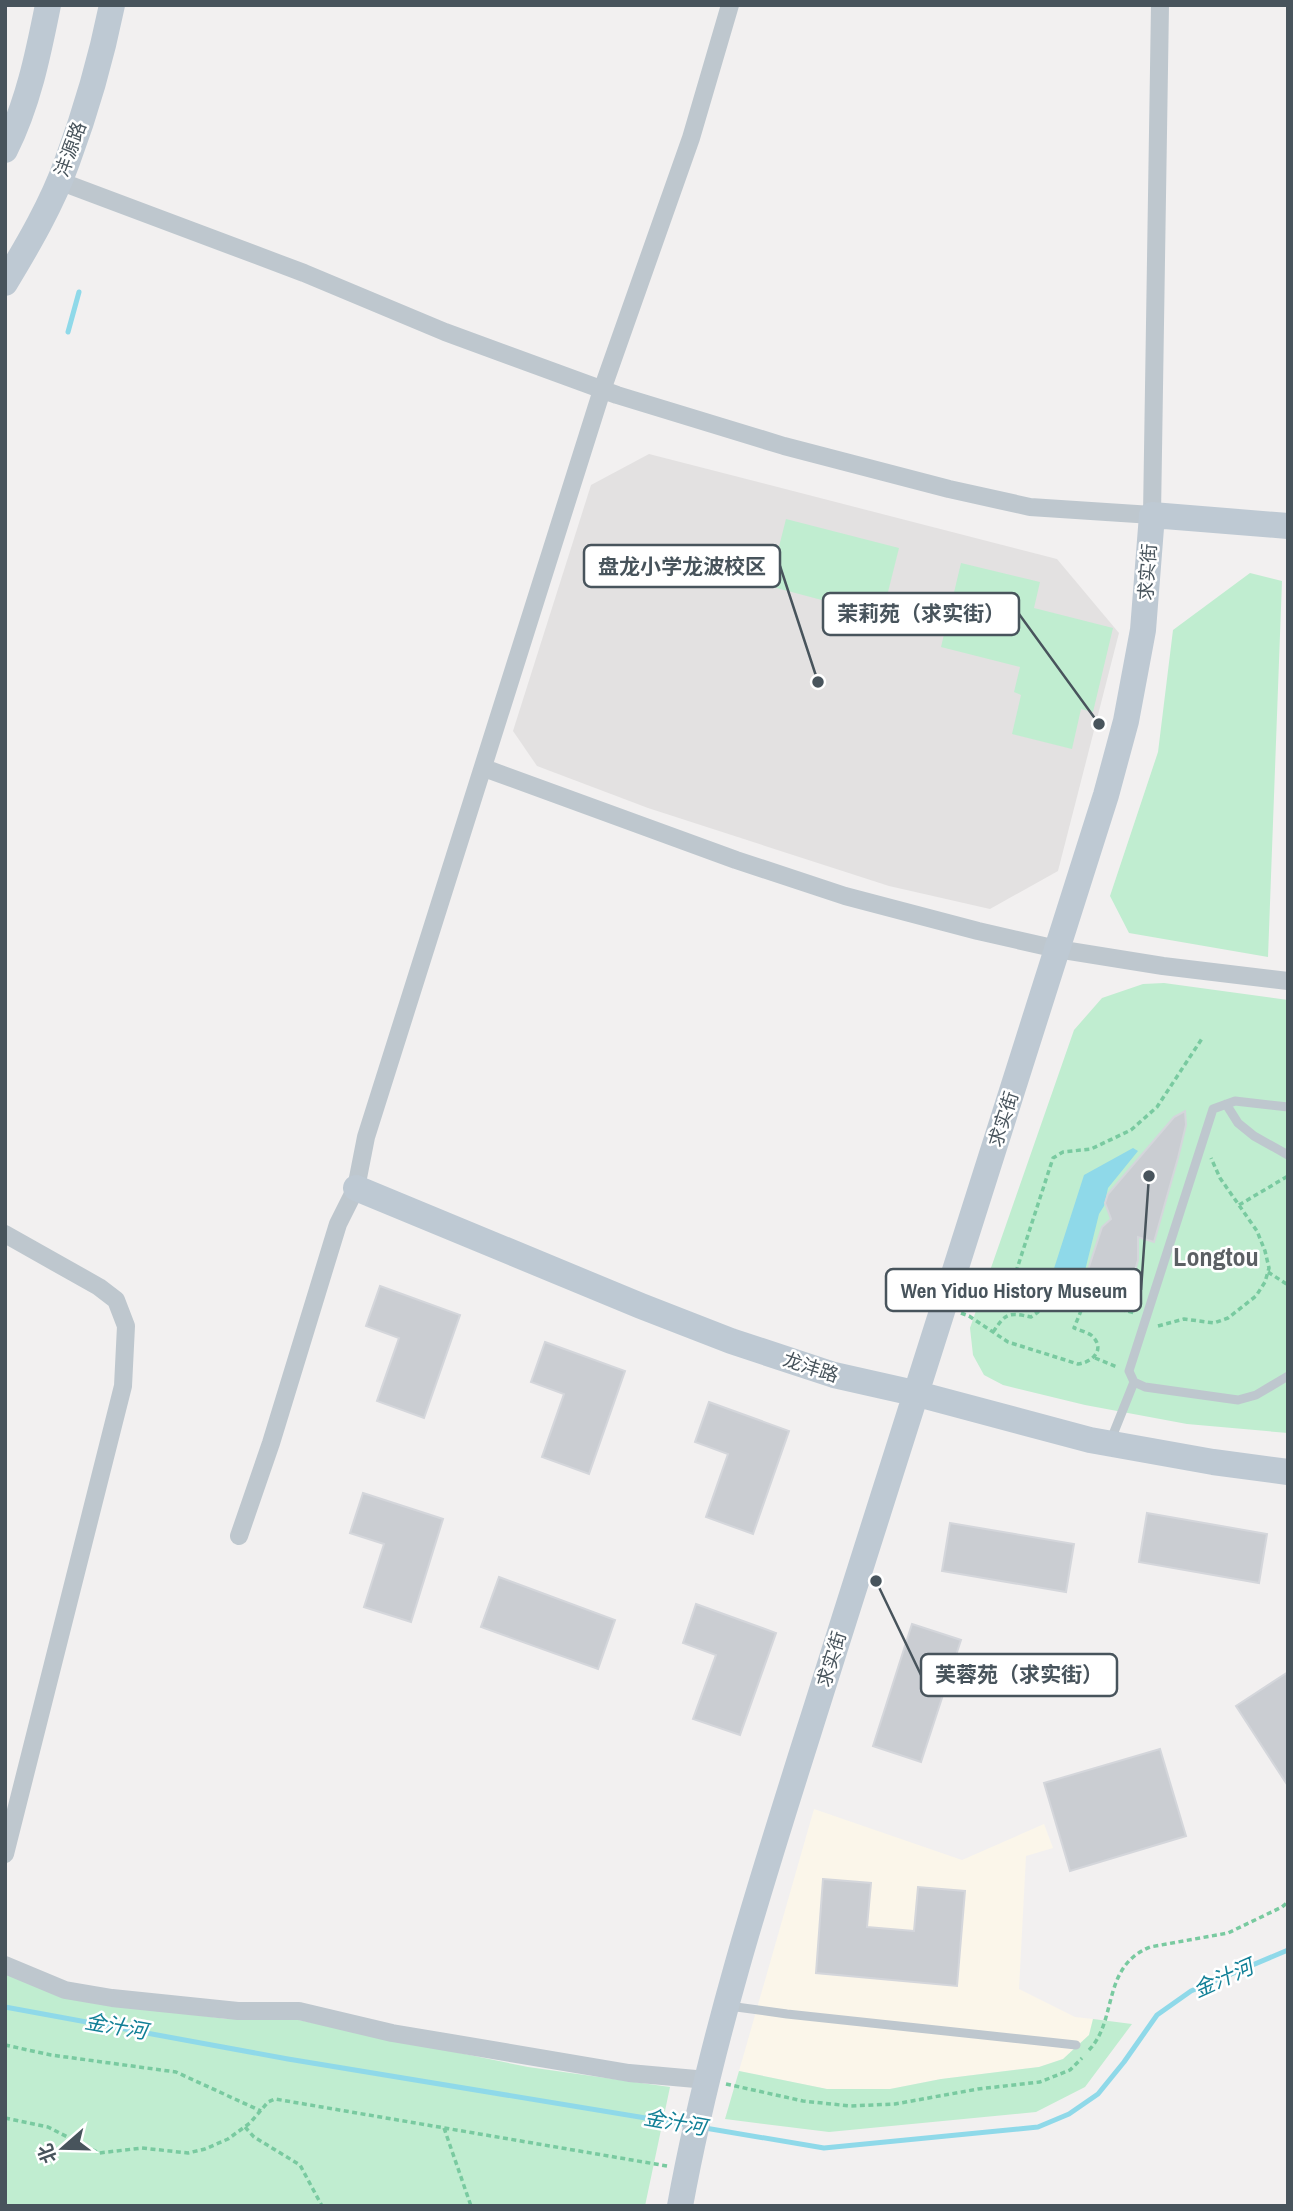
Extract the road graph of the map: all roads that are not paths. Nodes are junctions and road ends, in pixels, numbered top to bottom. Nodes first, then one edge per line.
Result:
1 (47, 5) edge
2 (112, 5) edge
3 (730, 5) edge
4 (1160, 5) edge
5 (5, 150) edge
6 (59, 181) junction
7 (5, 283) edge
8 (602, 390) junction
9 (1152, 515) junction
10 (1288, 526) edge
11 (484, 768) junction
12 (1057, 949) junction
13 (1288, 981) edge
14 (1226, 1104) junction
15 (1288, 1107) edge
16 (1288, 1155) edge
17 (356, 1188) junction
18 (5, 1234) edge
19 (1288, 1376) edge
20 (1134, 1382) junction
21 (914, 1393) junction
22 (1110, 1444) junction
23 (1288, 1472) edge
24 (239, 1536) dead end
25 (5, 1854) edge
26 (5, 1965) edge
27 (727, 2005) junction
28 (1076, 2045) dead end
29 (705, 2088) junction
30 (680, 2206) edge

1 - 5 street
2 - 6 street, 沣源路
3 - 8 street
4 - 9 street, 求实街
6 - 7 street, 沣源路
6 - 8 street
8 - 9 street
8 - 11 street
9 - 10 street
9 - 12 street, 求实街
11 - 12 street
11 - 17 street
12 - 13 street
12 - 21 street, 求实街
14 - 15 lane
14 - 16 lane
14 - 20 lane
17 - 21 street, 龙沣路
17 - 24 street
18 - 25 street
19 - 20 lane
20 - 22 lane
21 - 22 street, 龙沣路
21 - 27 street, 求实街
22 - 23 street, 龙沣路
26 - 29 street
27 - 28 lane
27 - 29 street, 求实街
29 - 30 street, 求实街

